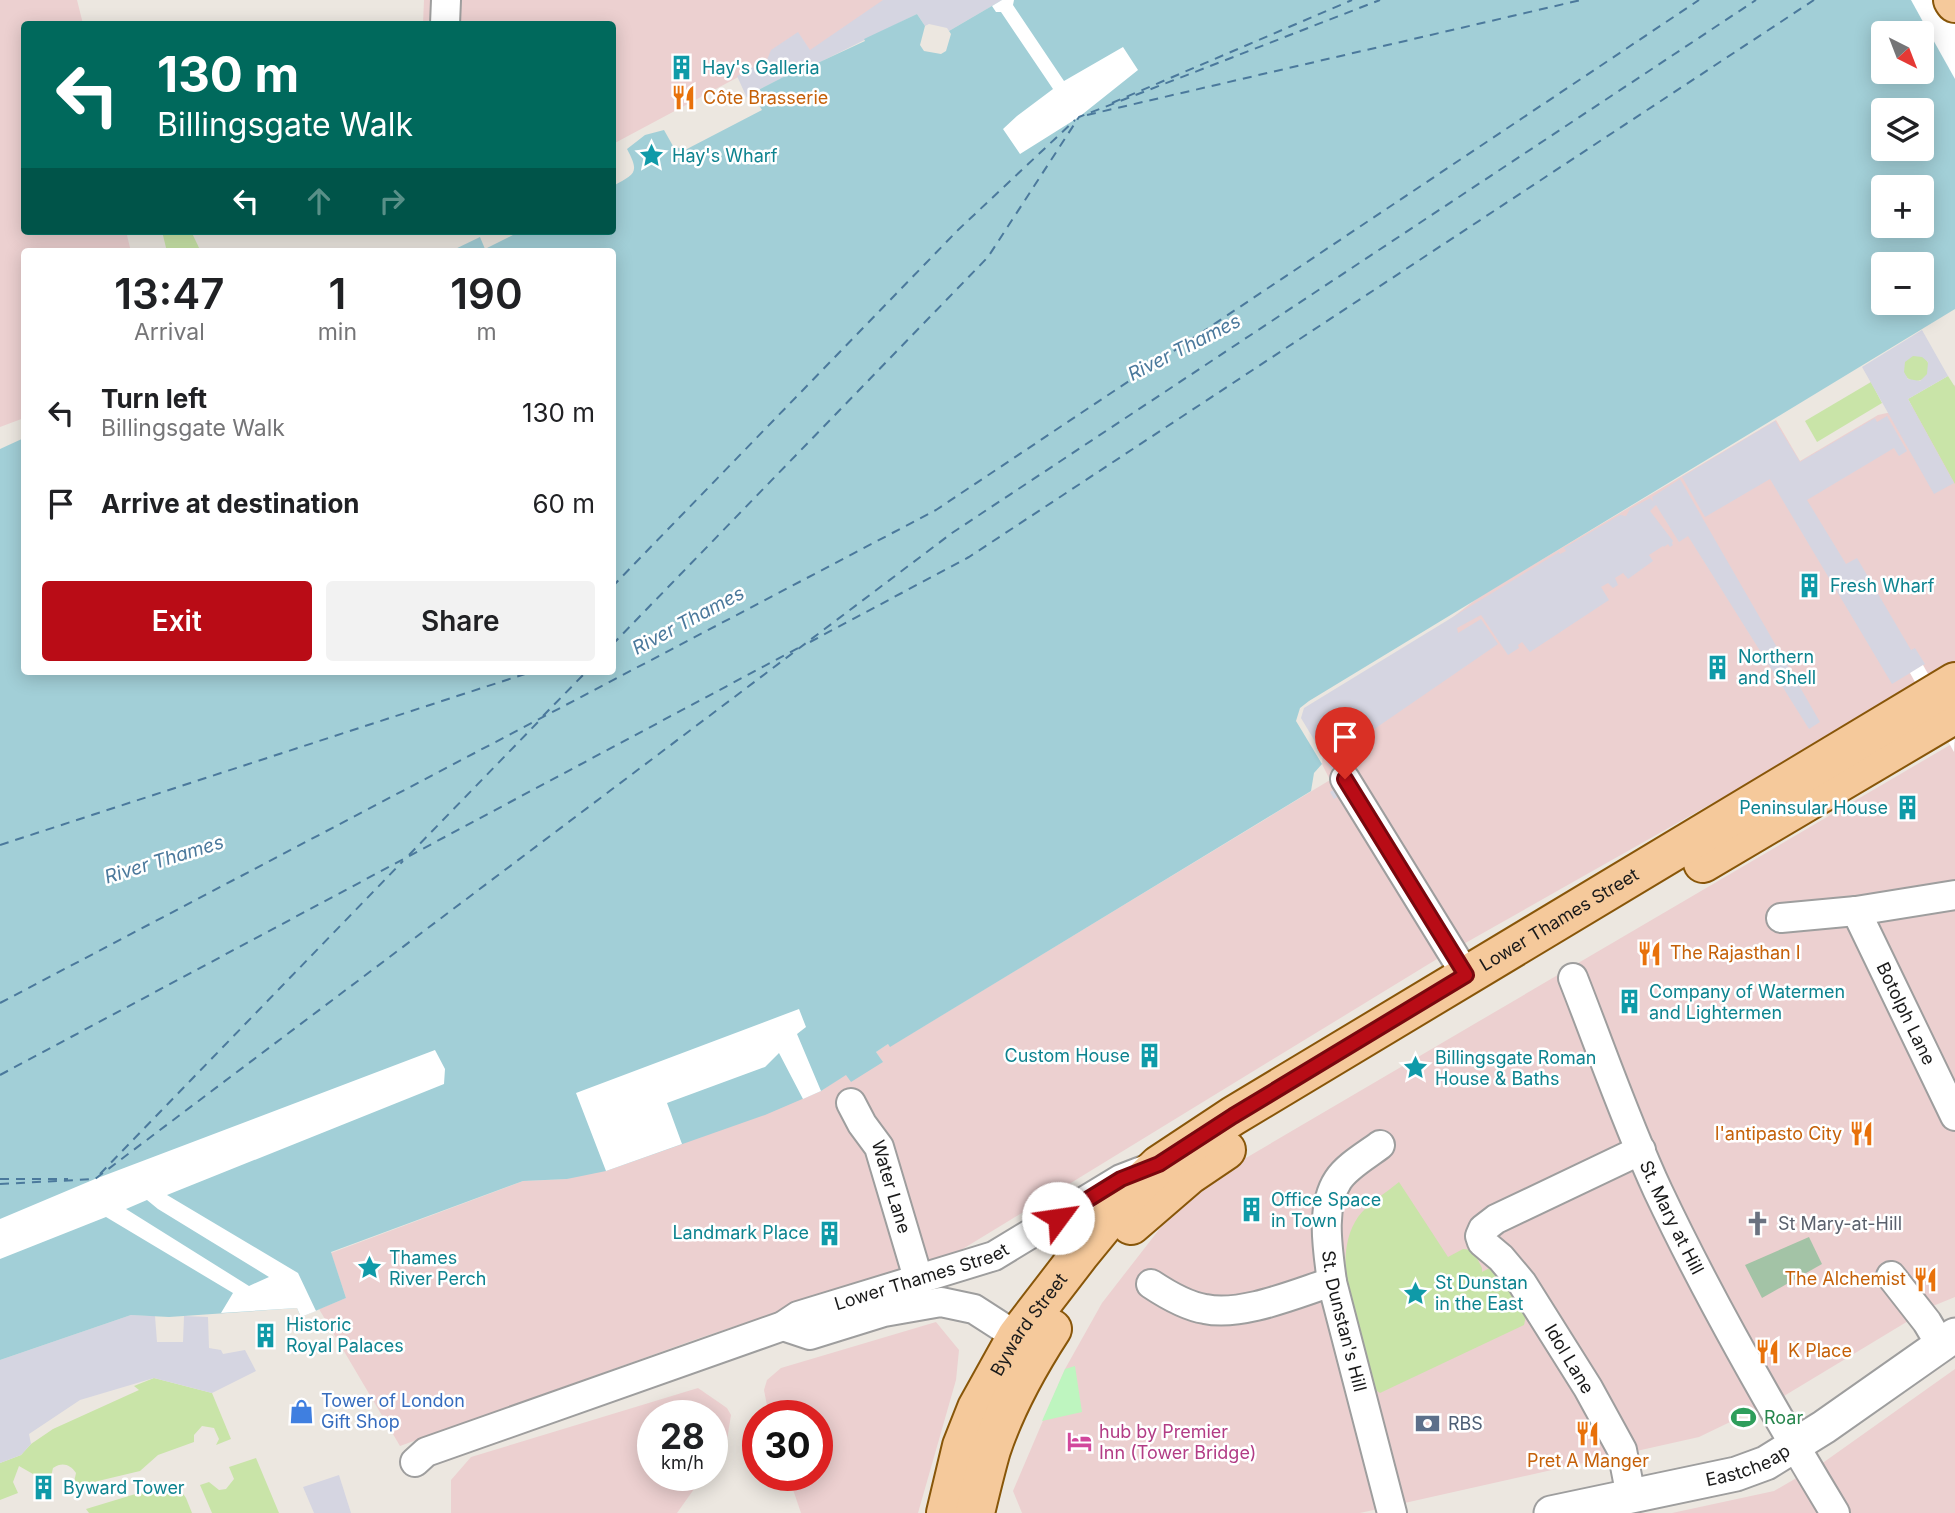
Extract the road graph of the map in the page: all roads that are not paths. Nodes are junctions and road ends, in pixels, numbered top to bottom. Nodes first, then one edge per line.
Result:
1 (446, 0) edge
2 (444, 21) edge
3 (1955, 681) edge
4 (1955, 714) edge
5 (1345, 779) dead end
6 (1955, 895) edge
7 (1856, 911) junction
8 (1781, 918) dead end
9 (1466, 975) junction
10 (1573, 978) dead end
11 (851, 1103) dead end
12 (1955, 1116) edge
13 (1380, 1145) dead end
14 (1641, 1150) junction
15 (1159, 1164) junction
16 (1132, 1224) joint
17 (1892, 1276) dead end
18 (918, 1278) junction
19 (1332, 1282) junction
20 (1151, 1284) dead end
21 (783, 1326) junction
22 (1948, 1339) edge
23 (1028, 1343) junction
24 (1795, 1446) junction
25 (415, 1462) dead end
26 (1631, 1497) junction
27 (946, 1513) edge
28 (975, 1513) edge
29 (1392, 1513) edge
30 (1551, 1513) edge
31 (1835, 1513) edge

1 - 2 street
3 - 9 main road, Lower Thames Street
4 - 16 main road, Lower Thames Street
5 - 9 street
6 - 7 street
7 - 8 street
7 - 12 street, Botolph Lane
9 - 15 main road, Lower Thames Street
10 - 14 street, St. Mary at Hill
11 - 18 street, Water Lane
13 - 19 street, St. Dunstan's Hill
14 - 24 street, St. Mary at Hill
14 - 26 street, Idol Lane
15 - 18 street, Lower Thames Street
15 - 23 main road, Byward Street
16 - 23 main road, Byward Street
17 - 22 street
18 - 21 street, Lower Thames Street
19 - 20 street
19 - 29 street, St. Dunstan's Hill
21 - 23 street, Lower Thames Street
21 - 25 street, Lower Thames Street
22 - 24 street, Eastcheap
23 - 27 main road, Byward Street
23 - 28 main road, Byward Street
24 - 26 street, Eastcheap
24 - 31 street, St. Mary at Hill
26 - 30 street, Eastcheap

